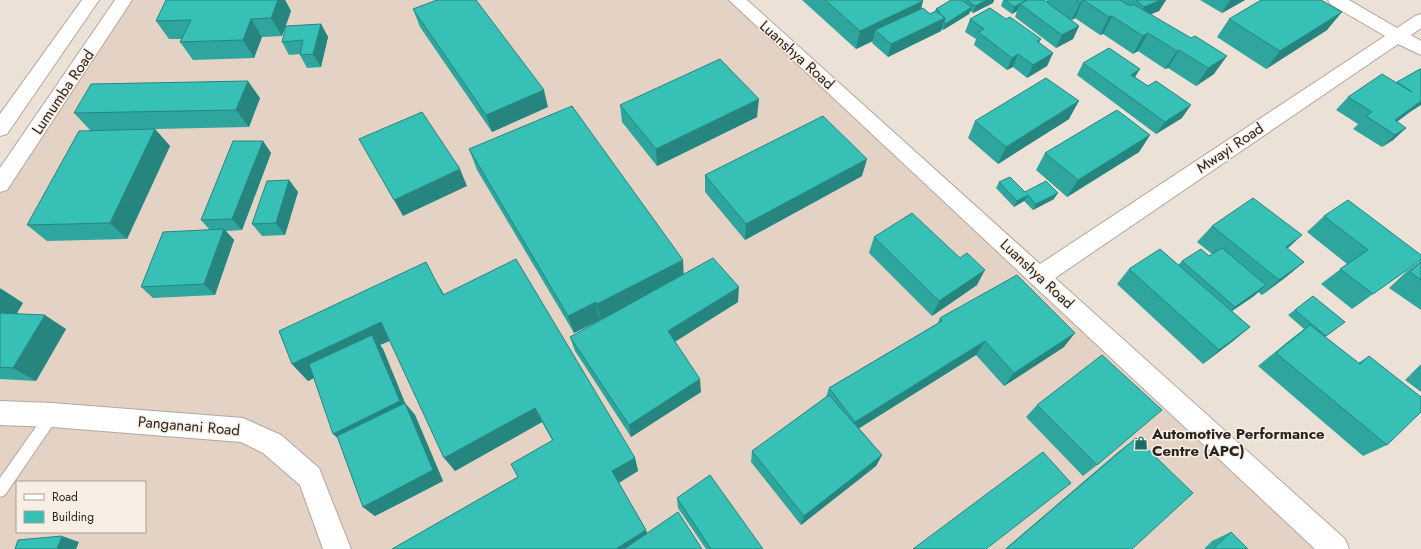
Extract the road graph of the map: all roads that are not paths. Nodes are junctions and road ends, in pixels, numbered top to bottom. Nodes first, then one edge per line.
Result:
1 (91, 0) edge
2 (124, 0) edge
3 (737, 0) edge
4 (1336, 0) edge
5 (1421, 20) edge
6 (1398, 36) junction
7 (1421, 49) edge
8 (0, 129) edge
9 (0, 184) edge
10 (1040, 276) junction
11 (0, 412) edge
12 (52, 415) junction
13 (0, 490) edge
14 (337, 549) edge
15 (1335, 549) edge

1 - 8 street, Lumumba Road
2 - 9 street, Lumumba Road
3 - 10 street, Luanshya Road
4 - 6 street
5 - 6 street, Mwayi Road
6 - 7 street
6 - 10 street, Mwayi Road
10 - 15 street, Luanshya Road
11 - 12 street, Panganani Road
12 - 13 lane
12 - 14 street, Panganani Road

